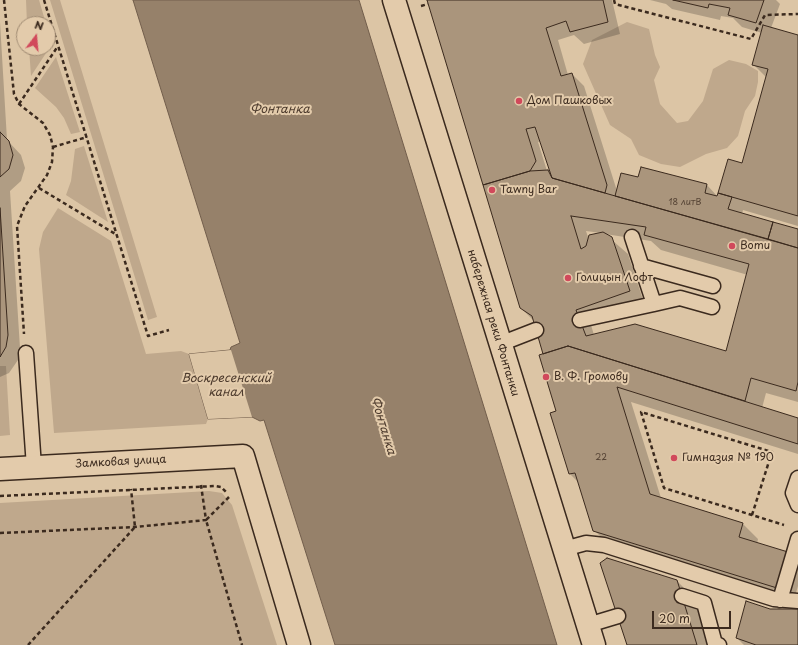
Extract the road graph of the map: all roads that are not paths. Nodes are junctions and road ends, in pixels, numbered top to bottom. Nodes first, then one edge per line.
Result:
1 (394, 0) edge
2 (632, 237) dead end
3 (642, 266) junction
4 (685, 278) junction
5 (713, 286) dead end
6 (680, 298) junction
7 (654, 304) junction
8 (712, 307) dead end
9 (580, 320) dead end
10 (536, 330) dead end
11 (500, 344) junction
12 (26, 353) road end
13 (34, 467) junction
14 (0, 469) edge
15 (798, 478) edge
16 (798, 505) edge
17 (795, 533) edge
18 (564, 550) junction
19 (682, 596) dead end
20 (780, 600) junction
21 (798, 601) edge
22 (618, 616) dead end
23 (591, 635) edge
24 (299, 645) edge
25 (719, 645) edge

1 - 11 main road, набережная реки Фонтанки
2 - 3 lane
3 - 4 lane
3 - 7 lane
4 - 5 lane
4 - 6 lane
6 - 7 lane
6 - 8 lane
7 - 9 lane
10 - 11 lane
11 - 18 main road, набережная реки Фонтанки
12 - 13 lane
13 - 14 main road, Замковая улица
13 - 24 main road, Замковая улица
15 - 16 lane
17 - 20 lane
18 - 20 lane
18 - 23 main road, набережная реки Фонтанки
19 - 25 lane
20 - 21 lane
22 - 23 lane

